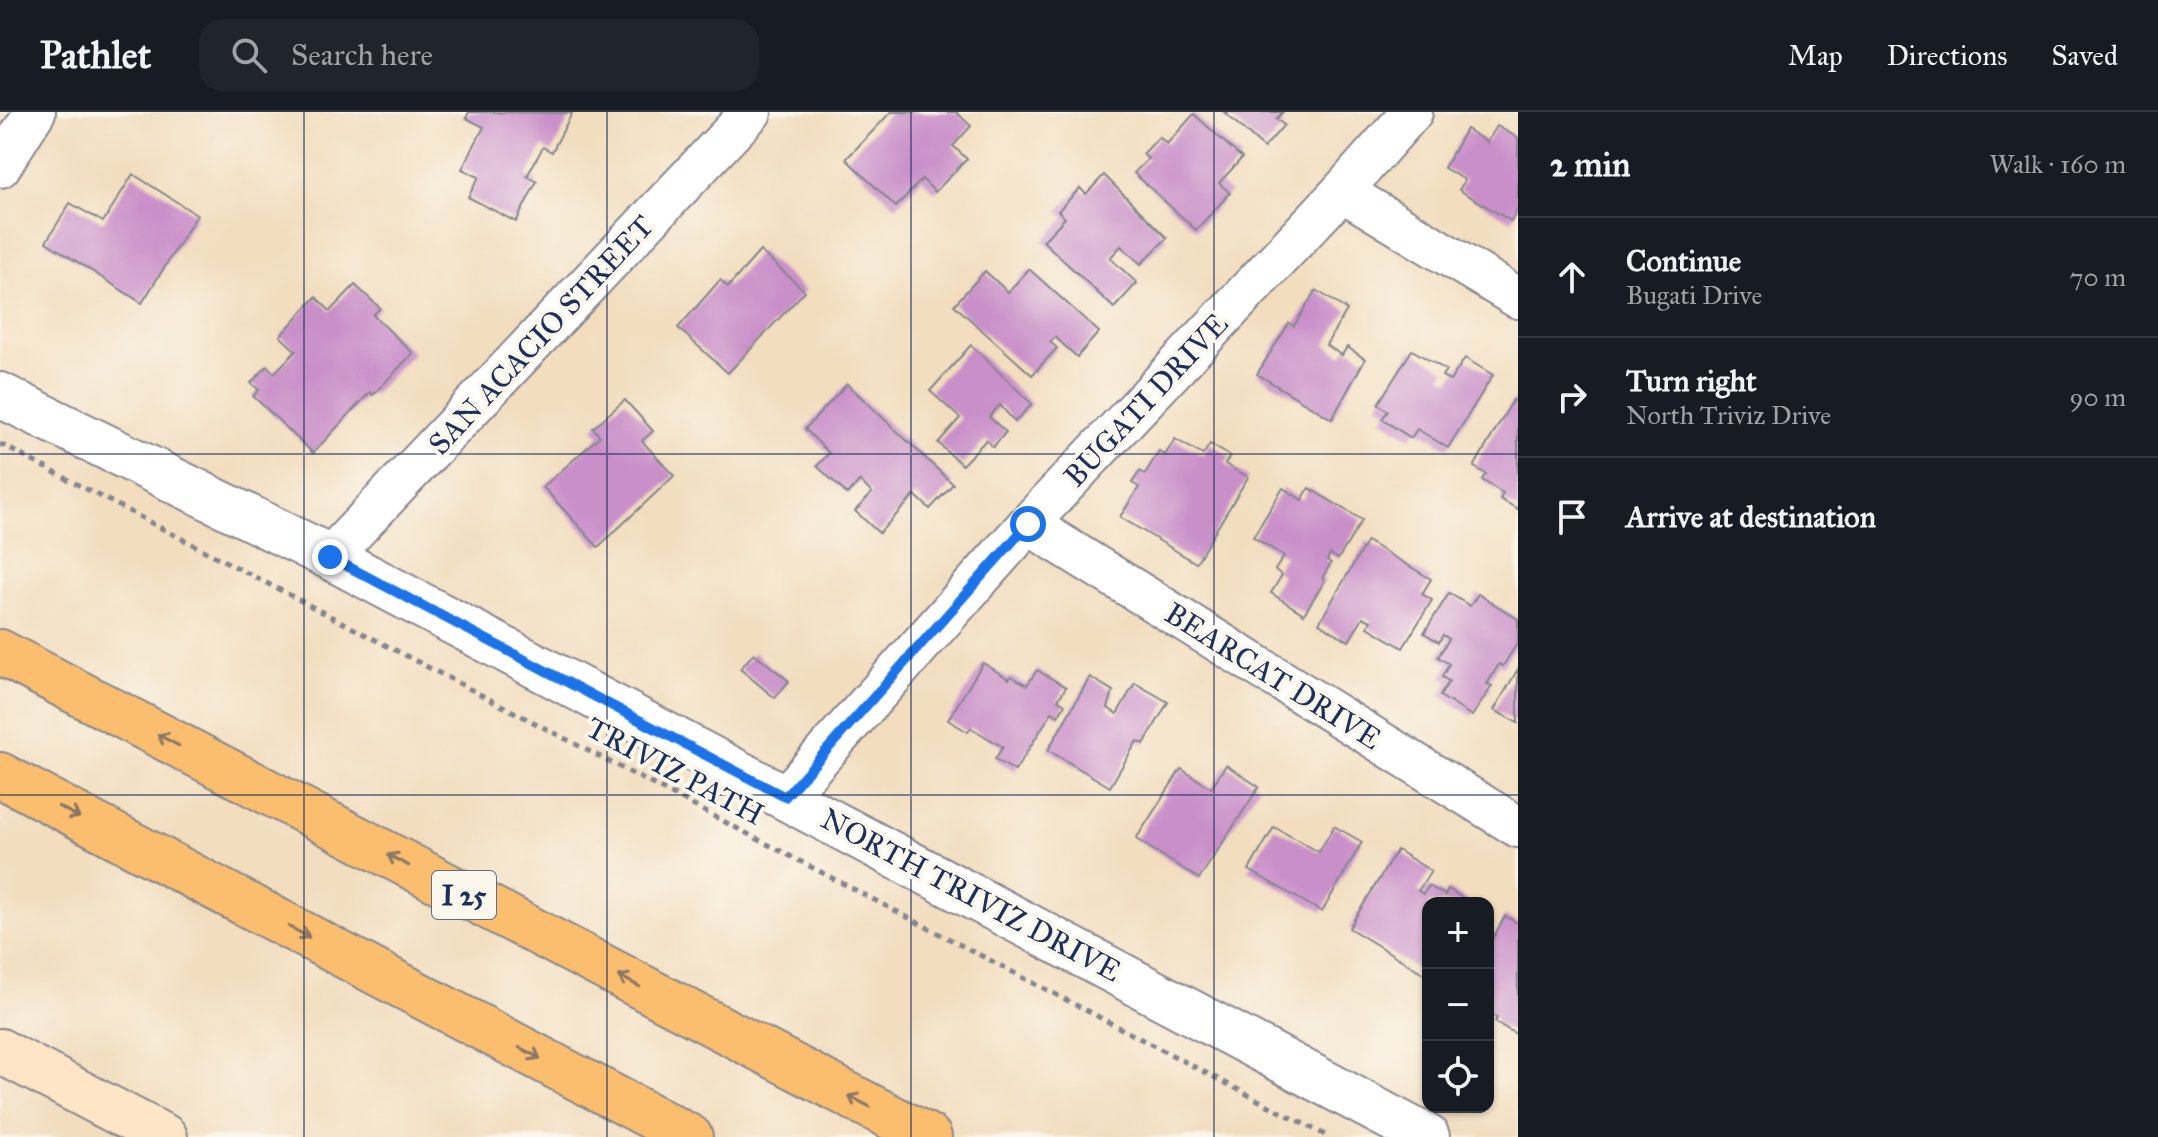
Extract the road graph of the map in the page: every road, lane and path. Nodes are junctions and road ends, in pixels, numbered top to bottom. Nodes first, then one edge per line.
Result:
1 (35, 112) edge
2 (751, 112) edge
3 (1412, 112) edge
4 (0, 167) edge
5 (1342, 191) junction
6 (1518, 298) edge
7 (0, 395) edge
8 (0, 444) edge
9 (1028, 524) junction
10 (330, 557) junction
11 (0, 652) edge
12 (0, 775) edge
13 (785, 797) junction
14 (1518, 827) edge
15 (0, 1051) edge
16 (165, 1137) edge
17 (690, 1137) edge
18 (929, 1137) edge
19 (1329, 1137) edge
20 (1427, 1137) edge

1 - 4 street
2 - 10 street, SAN ACACIO STREET
3 - 5 street, BUGATI DRIVE
5 - 6 street
5 - 9 street, BUGATI DRIVE
7 - 10 street, NORTH TRIVIZ DRIVE
8 - 19 path, TRIVIZ PATH
9 - 13 street, BUGATI DRIVE
9 - 14 street, BEARCAT DRIVE
10 - 13 street, NORTH TRIVIZ DRIVE
18 -> 11 highway, I 25
12 -> 17 highway
13 - 20 street, NORTH TRIVIZ DRIVE
15 - 16 main road

